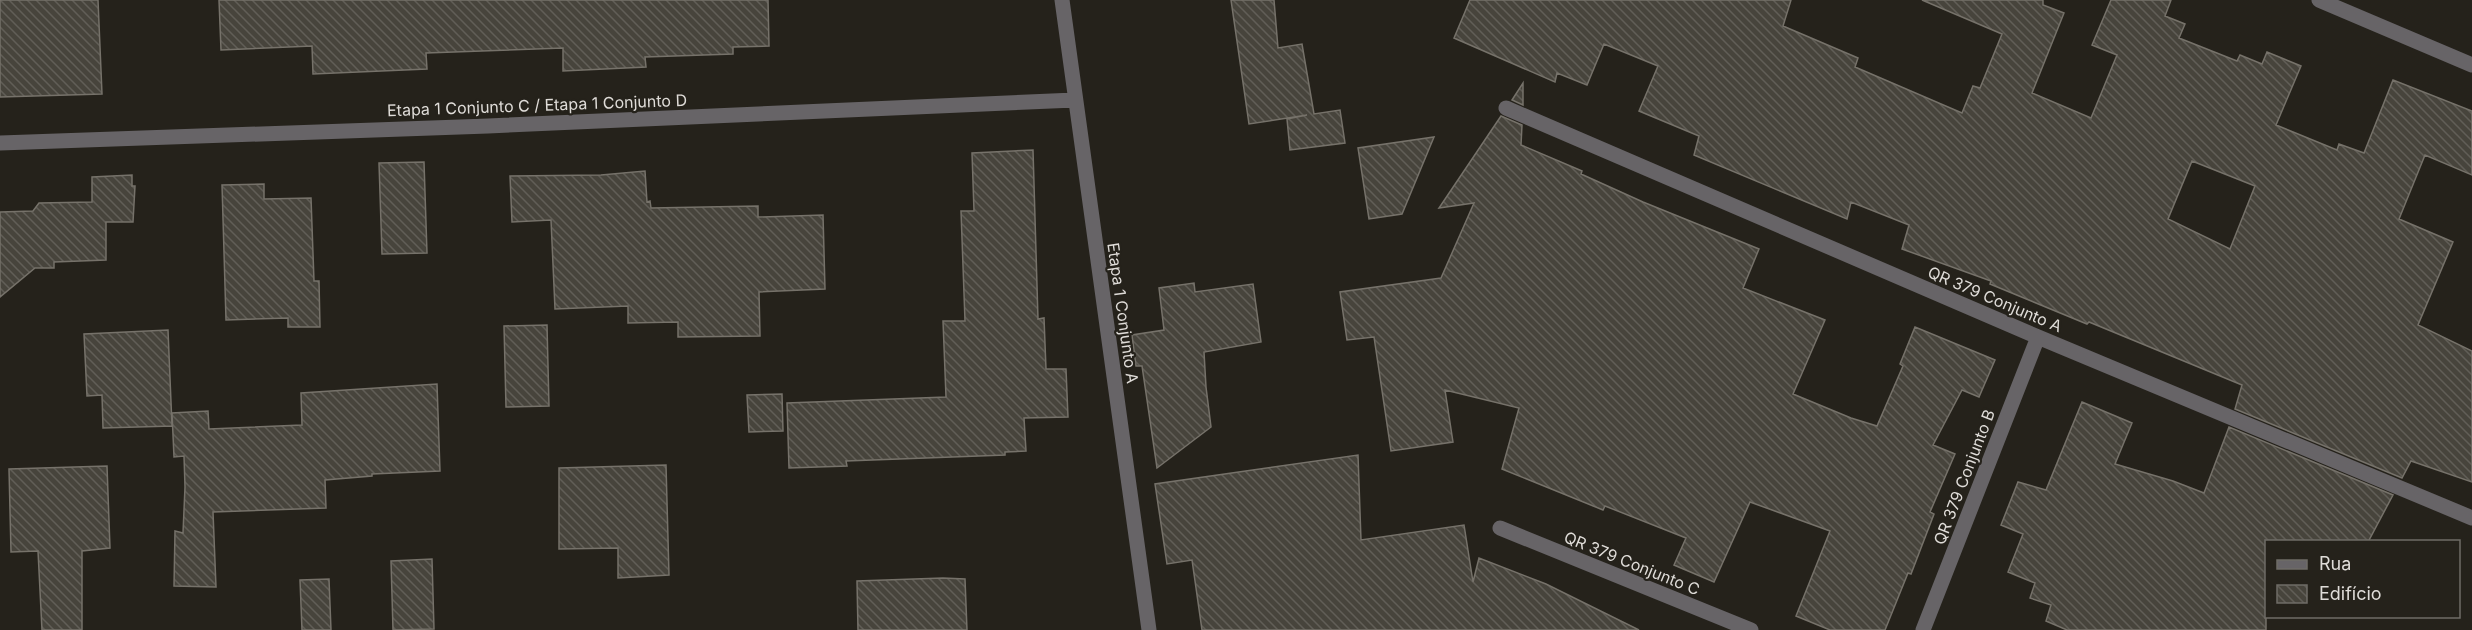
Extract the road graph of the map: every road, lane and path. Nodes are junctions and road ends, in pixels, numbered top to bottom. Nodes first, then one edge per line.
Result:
1 (1062, 0) edge
2 (2323, 1) edge
3 (2472, 64) edge
4 (1075, 100) junction
5 (1506, 108) dead end
6 (0, 143) edge
7 (2038, 337) junction
8 (2472, 518) edge
9 (1500, 528) dead end
10 (1149, 630) edge
11 (1751, 630) edge
12 (1923, 630) edge

1 - 4 street, Etapa 1 Conjunto A
2 - 3 street
4 - 6 street, Etapa 1 Conjunto C / Etapa 1 Conjunto D
4 - 10 street, Etapa 1 Conjunto A
5 - 7 street, QR 379 Conjunto A
7 - 8 street, QR 379 Conjunto A
7 - 12 street, QR 379 Conjunto B
9 - 11 street, QR 379 Conjunto C

